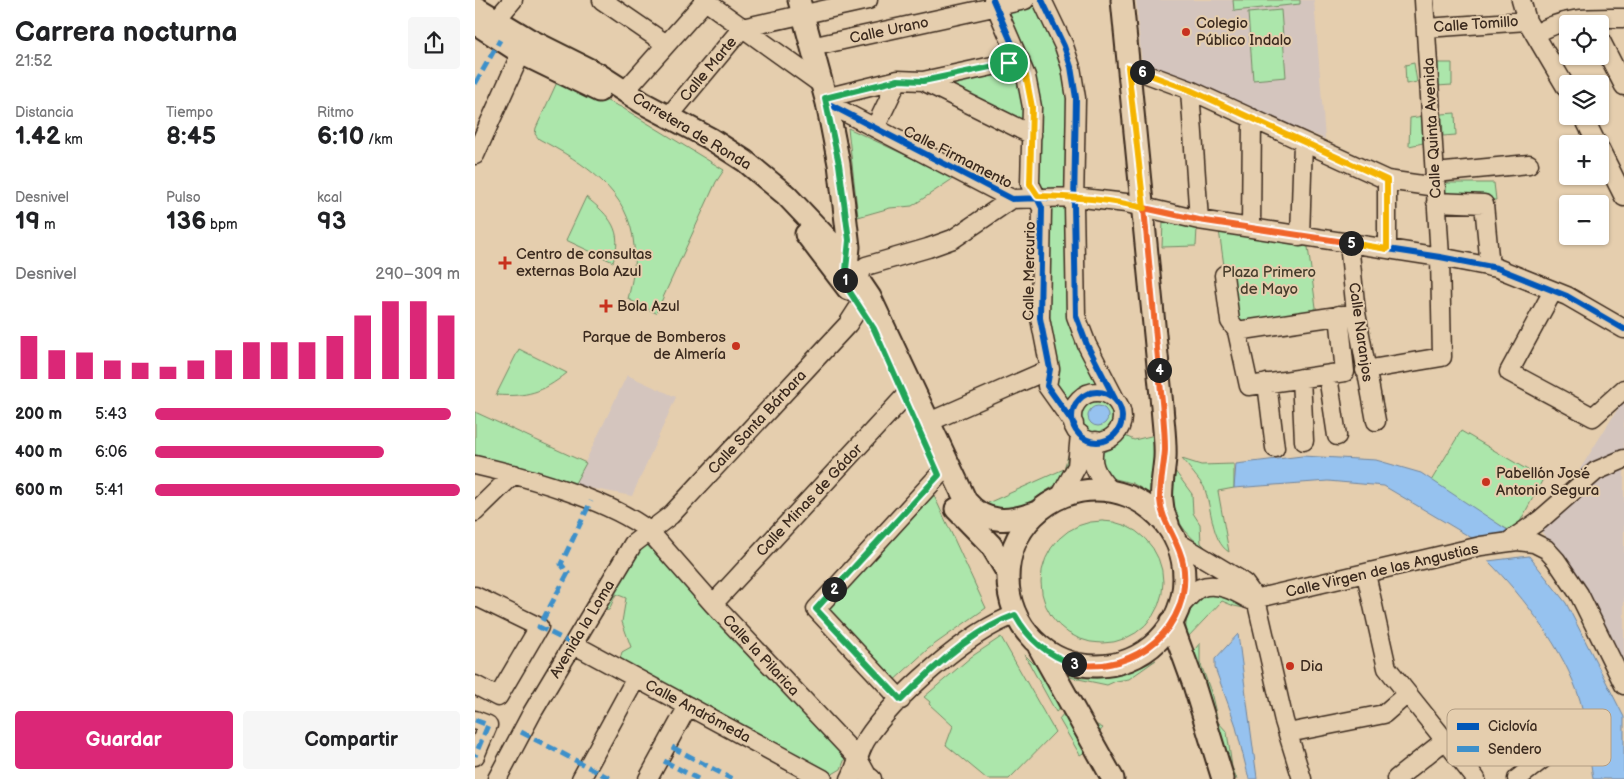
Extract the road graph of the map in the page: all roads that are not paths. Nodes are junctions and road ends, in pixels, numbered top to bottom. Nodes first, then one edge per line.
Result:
1 (513, 0) edge
2 (602, 0) edge
3 (705, 0) edge
4 (868, 0) edge
5 (1025, 0) edge
6 (1043, 0) edge
7 (1123, 0) edge
8 (1424, 0) edge
9 (1521, 0) edge
10 (994, 3) edge
11 (475, 7) edge
12 (801, 7) edge
13 (1624, 18) edge
14 (1609, 19) edge
15 (496, 20) junction
16 (475, 23) edge
17 (1559, 23) edge
18 (1531, 27) junction
19 (742, 28) junction
20 (1426, 28) junction
21 (666, 44) junction
22 (811, 47) junction
23 (521, 53) junction
24 (1609, 57) edge
25 (1020, 60) junction
26 (1128, 67) junction
27 (1559, 75) edge
28 (898, 80) junction
29 (923, 81) junction
30 (1624, 86) edge
31 (1190, 90) junction
32 (625, 91) junction
33 (824, 95) junction
34 (669, 116) junction
35 (1252, 118) junction
36 (875, 128) junction
37 (1032, 135) junction
38 (1303, 142) junction
39 (475, 155) edge
40 (1529, 164) dead end
41 (1609, 167) edge
42 (1387, 180) junction
43 (1436, 187) junction
44 (1038, 196) junction
45 (1074, 197) junction
46 (1624, 197) edge
47 (1012, 199) junction
48 (1144, 208) junction
49 (1199, 220) junction
50 (1251, 228) junction
51 (1300, 237) junction
52 (1349, 243) junction
53 (1387, 249) junction
54 (1440, 257) junction
55 (851, 266) junction
56 (1490, 267) junction
57 (1224, 275) dead end
58 (1553, 290) junction
59 (859, 307) junction
60 (1347, 314) junction
61 (1624, 329) edge
62 (1237, 331) junction
63 (1050, 369) junction
64 (1365, 370) junction
65 (1327, 376) junction
66 (1301, 378) junction
67 (1267, 383) junction
68 (1624, 390) edge
69 (905, 396) junction
70 (1115, 399) junction
71 (1376, 421) dead end
72 (929, 422) junction
73 (1077, 429) junction
74 (1337, 436) dead end
75 (1096, 441) junction
76 (1304, 441) dead end
77 (1275, 448) dead end
78 (1624, 459) edge
79 (475, 465) edge
80 (515, 474) junction
81 (939, 475) junction
82 (1109, 490) junction
83 (1060, 497) junction
84 (476, 506) edge
85 (1037, 512) junction
86 (1540, 520) junction
87 (649, 530) junction
88 (1174, 536) junction
89 (1508, 542) junction
90 (1546, 549) junction
91 (1007, 572) junction
92 (1366, 574) junction
93 (475, 596) edge
94 (1256, 599) junction
95 (713, 604) junction
96 (1015, 615) junction
97 (1175, 615) junction
98 (573, 644) junction
99 (1037, 644) junction
100 (636, 678) junction
101 (475, 685) edge
102 (1624, 685) edge
103 (1407, 694) junction
104 (901, 700) junction
105 (688, 706) junction
106 (475, 720) edge
107 (1288, 733) junction
108 (1444, 740) junction
109 (1447, 744) edge
110 (475, 756) edge
111 (857, 758) junction
112 (1465, 766) edge
113 (1534, 766) edge
114 (497, 779) edge
115 (581, 779) edge
116 (648, 779) edge
117 (823, 779) edge
118 (850, 779) edge
119 (872, 779) edge
120 (1113, 779) edge
121 (1223, 779) edge
122 (1302, 779) edge
123 (1396, 779) edge
124 (1476, 779) edge
125 (1517, 779) edge

1 - 15 street
2 - 21 street
3 - 19 street, Calle Firmamento
3 - 21 street
4 - 12 street, Calle Marte
5 - 10 street, Calle Urano
6 - 45 street
7 - 26 main road
8 - 20 street, Calle Quinta Avenida
9 - 18 street
10 - 22 street, Calle Urano
10 - 25 street, Calle Mercurio
11 - 15 main road, Carretera de Ronda
12 - 19 street, Calle Marte
12 - 22 main road
13 - 14 street
15 - 32 main road, Carretera de Ronda
16 - 23 main road, Carretera de Ronda
17 - 18 street
18 - 20 street, Calle Tomillo
18 - 27 street
19 - 33 street, Calle Firmamento
19 - 34 street, Calle Marte
20 - 43 street, Calle Quinta Avenida
21 - 32 street
22 - 33 main road
23 - 39 street
23 - 55 main road, Carretera de Ronda
24 - 30 street
25 - 29 street
25 - 37 street, Calle Mercurio
26 - 31 street
26 - 48 main road
28 - 29 street
28 - 33 street
28 - 36 street
29 - 37 street
31 - 35 street
31 - 49 street
32 - 34 main road, Carretera de Ronda
33 - 36 street, Calle Firmamento
33 - 55 main road
34 - 55 main road, Carretera de Ronda
35 - 38 street
35 - 50 street
36 - 47 street, Calle Firmamento
37 - 44 street, Calle Mercurio
38 - 42 street
38 - 51 street
40 - 43 street
41 - 46 street
42 - 43 street
42 - 53 street
43 - 54 street, Calle Quinta Avenida
43 - 56 street
44 - 45 street, Calle Firmamento
44 - 47 street, Calle Firmamento
44 - 63 street, Calle Mercurio
45 - 48 street, Calle Firmamento
45 - 70 street
47 - 55 street
48 - 49 street, Calle Firmamento
48 - 88 main road
49 - 50 street, Calle Firmamento
50 - 51 street, Calle Firmamento
51 - 52 street, Calle Firmamento
52 - 53 street, Calle Firmamento
52 - 60 street, Calle Naranjos
53 - 54 street, Calle Firmamento
54 - 56 street, Calle Firmamento
54 - 64 street, Calle Quinta Avenida
55 - 59 main road, Carretera de Ronda
55 - 72 main road, Carretera de Ronda
56 - 58 street, Calle Firmamento
57 - 62 street
58 - 61 street, Calle Firmamento
58 - 68 street
59 - 69 main road, Carretera de Ronda
59 - 87 street, Calle Santa Bárbara
60 - 62 street
60 - 64 street, Calle Naranjos
60 - 65 street
62 - 67 street
63 - 72 street
63 - 73 street, Calle Mercurio
64 - 71 street, Calle Naranjos
65 - 66 street
65 - 74 street
66 - 67 street
66 - 76 street
67 - 77 street
69 - 81 main road, Carretera de Ronda
69 - 95 street, Calle Minas de Gádor
70 - 73 street
70 - 75 street
72 - 85 main road, Carretera de Ronda
73 - 75 street
73 - 83 street
75 - 82 street
78 - 86 street
79 - 80 street, Calle la Pilarica
80 - 84 street
80 - 87 street, Calle la Pilarica
81 - 91 main road, Carretera de Ronda
81 - 104 street
82 - 83 main road
82 - 88 main road
83 - 85 main road
85 - 91 main road
86 - 89 street
86 - 90 street
87 - 95 street, Calle la Pilarica
87 - 98 street, Avenida la Loma
88 - 94 street
88 - 97 main road
89 - 90 street
89 - 92 street, Calle Virgen de las Angustias
90 - 102 street
91 - 96 main road
92 - 94 street, Calle Virgen de las Angustias
92 - 103 street
93 - 101 street
94 - 97 street
94 - 107 street
95 - 111 street, Calle la Pilarica
96 - 99 main road
96 - 104 street
97 - 99 main road
97 - 121 main road
98 - 100 street, Calle Andrómeda
98 - 114 street, Avenida la Loma
99 - 120 main road
100 - 105 street, Calle Andrómeda
100 - 115 street
103 - 107 street
103 - 108 street
104 - 111 street
105 - 116 street
105 - 117 street, Calle Andrómeda
106 - 110 street
107 - 122 street
108 - 109 street
108 - 123 street
111 - 118 street
111 - 119 street, Calle la Pilarica
112 - 124 street
113 - 125 street

